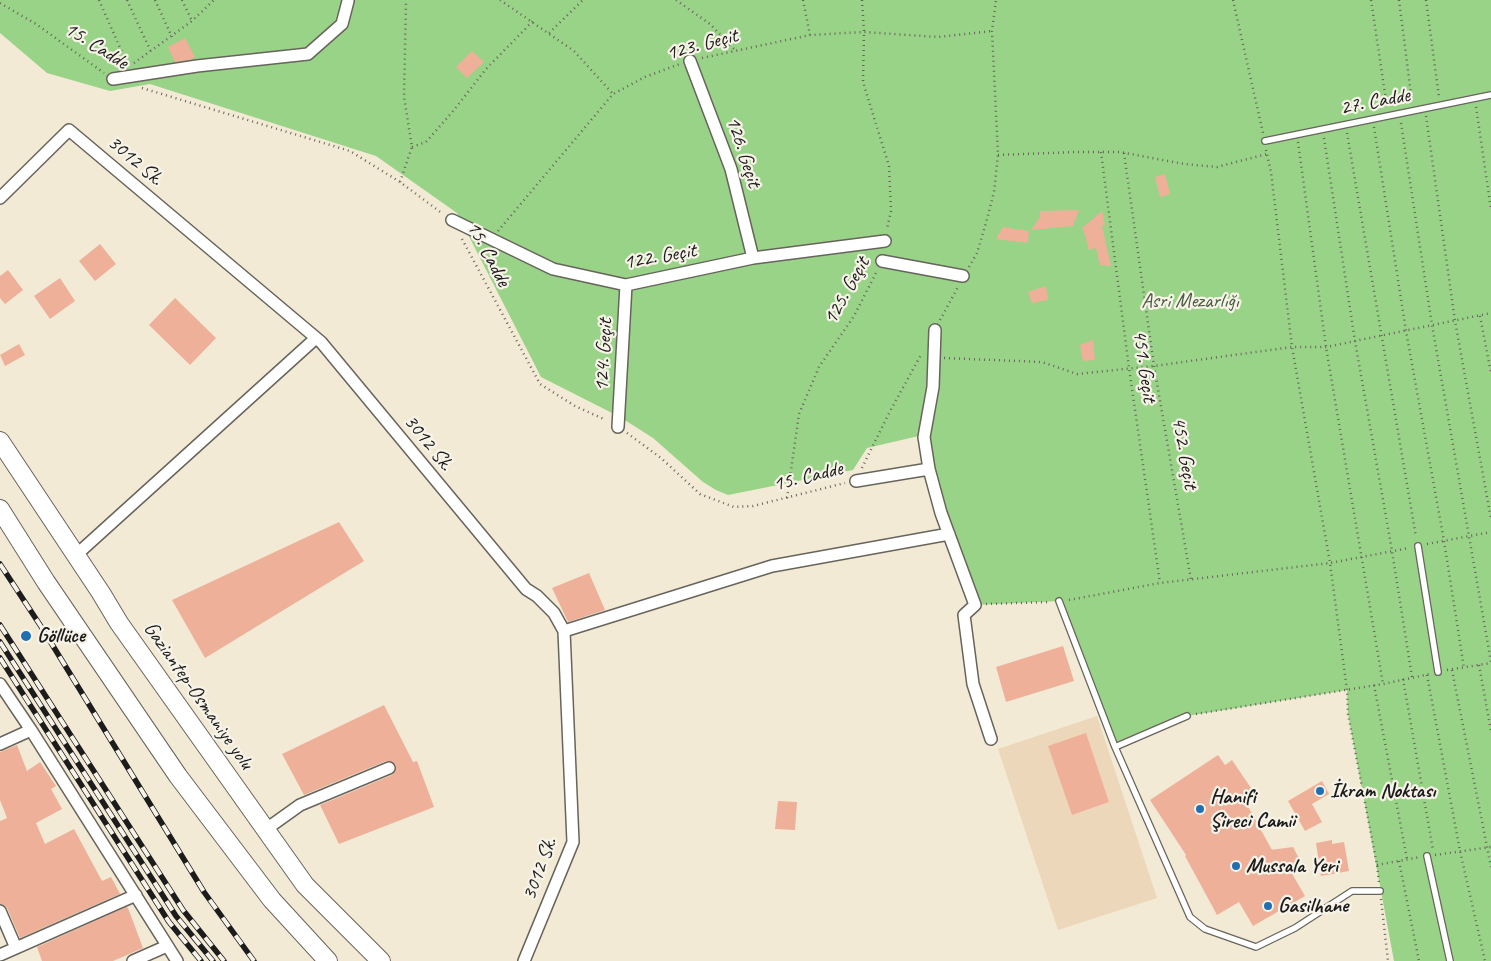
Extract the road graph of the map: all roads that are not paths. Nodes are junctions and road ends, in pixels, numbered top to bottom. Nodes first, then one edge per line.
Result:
1 (348, 1) edge
2 (690, 61) road end
3 (113, 79) road end
4 (1491, 95) edge
5 (1265, 141) road end
6 (0, 198) edge
7 (452, 220) road end
8 (885, 242) road end
9 (753, 258) junction
10 (882, 261) road end
11 (964, 276) road end
12 (626, 285) junction
13 (935, 330) road end
14 (316, 338) junction
15 (618, 427) road end
16 (0, 441) edge
17 (929, 469) junction
18 (856, 481) road end
19 (0, 509) edge
20 (948, 534) junction
21 (1418, 546) road end
22 (75, 556) junction
23 (1060, 601) road end
24 (564, 631) junction
25 (1438, 672) road end
26 (0, 684) edge
27 (1187, 716) road end
28 (31, 730) junction
29 (991, 740) dead end
30 (0, 744) edge
31 (1115, 747) junction
32 (388, 768) dead end
33 (265, 830) junction
34 (1430, 856) road end
35 (1380, 890) road end
36 (136, 895) junction
37 (0, 910) edge
38 (167, 946) junction
39 (16, 948) junction
40 (0, 955) edge
41 (133, 961) edge
42 (177, 961) edge
43 (328, 961) edge
44 (380, 961) edge
45 (524, 961) edge
46 (1450, 961) edge

1 - 3 street
2 - 9 street, 126. Geçit
4 - 5 lane, 27. Cadde
6 - 14 street, 3012 Sk.
7 - 12 street, 122. Geçit
8 - 9 street, 122. Geçit
9 - 12 street, 122. Geçit
10 - 11 street
12 - 15 street, 124. Geçit
13 - 17 street
14 - 22 street
14 - 24 street, 3012 Sk.
16 - 22 highway, Gaziantep-Osmaniye yolu
17 - 18 street
17 - 20 street
19 - 43 highway
20 - 24 street
20 - 29 street
21 - 25 lane
22 - 33 highway, Gaziantep-Osmaniye yolu
23 - 31 lane
24 - 45 street, 3012 Sk.
26 - 28 street
27 - 31 lane
28 - 30 street
28 - 36 street
31 - 35 lane
32 - 33 street
33 - 44 highway, Gaziantep-Osmaniye yolu
34 - 46 lane
36 - 38 street
36 - 39 street
37 - 39 street
38 - 41 street
38 - 42 street
39 - 40 street

